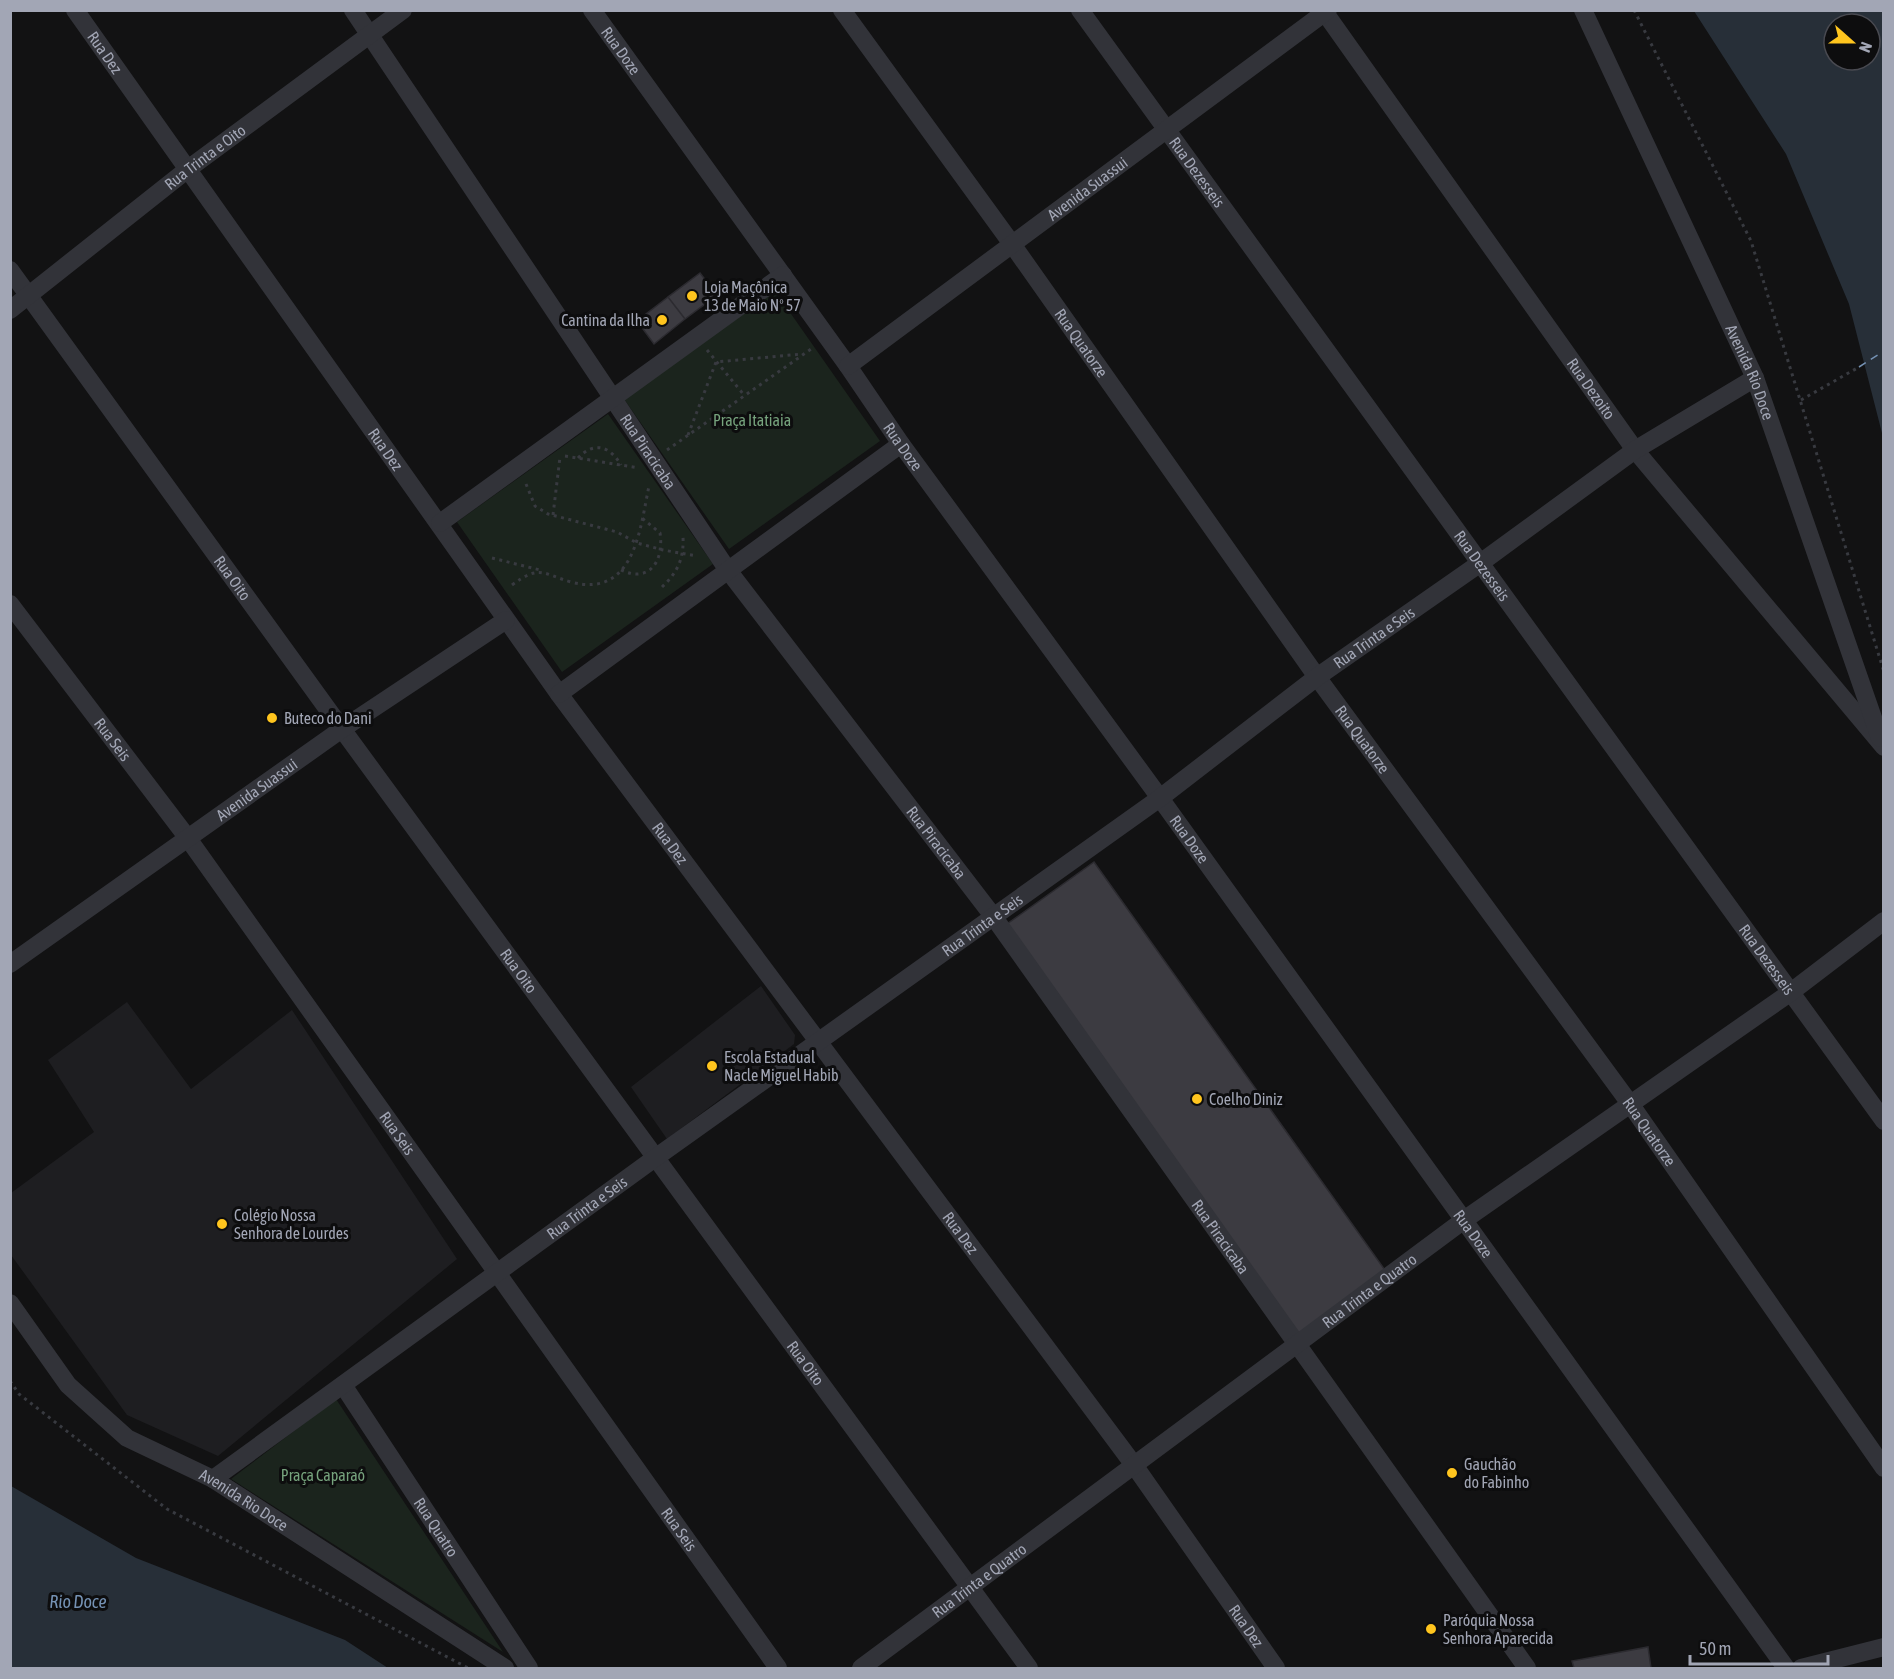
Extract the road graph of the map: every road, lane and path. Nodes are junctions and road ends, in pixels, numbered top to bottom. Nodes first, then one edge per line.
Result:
1 (75, 10) edge
2 (353, 10) edge
3 (403, 10) edge
4 (592, 10) edge
5 (842, 10) edge
6 (1080, 10) edge
7 (1582, 10) edge
8 (1634, 10) edge
9 (1325, 11) edge
10 (369, 34) junction
11 (1165, 131) junction
12 (188, 169) junction
13 (1012, 244) junction
14 (10, 270) edge
15 (783, 275) junction
16 (29, 296) junction
17 (10, 310) edge
18 (828, 337) junction
19 (696, 338) junction
20 (803, 354) junction
21 (716, 362) junction
22 (848, 366) junction
23 (1859, 367) dead end
24 (1755, 378) junction
25 (744, 395) junction
26 (613, 398) junction
27 (1801, 400) junction
28 (688, 435) junction
29 (901, 444) junction
30 (1635, 450) junction
31 (578, 458) junction
32 (647, 464) junction
33 (621, 465) junction
34 (525, 481) dead end
35 (650, 481) dead end
36 (553, 515) junction
37 (642, 518) junction
38 (440, 523) junction
39 (683, 531) dead end
40 (638, 543) junction
41 (663, 550) junction
42 (684, 554) junction
43 (492, 558) dead end
44 (704, 558) dead end
45 (1479, 564) junction
46 (727, 569) junction
47 (621, 570) junction
48 (545, 571) junction
49 (512, 585) dead end
50 (663, 587) dead end
51 (10, 603) edge
52 (506, 620) junction
53 (1884, 672) edge
54 (1317, 677) junction
55 (560, 694) junction
56 (342, 729) junction
57 (1884, 747) edge
58 (1160, 798) junction
59 (187, 837) junction
60 (993, 916) junction
61 (1884, 921) edge
62 (14, 956) edge
63 (1791, 992) junction
64 (817, 1043) junction
65 (1630, 1105) junction
66 (1884, 1121) edge
67 (656, 1158) junction
68 (1464, 1220) junction
69 (499, 1273) junction
70 (10, 1303) edge
71 (1298, 1346) junction
72 (10, 1381) edge
73 (343, 1385) junction
74 (1134, 1465) junction
75 (1884, 1468) edge
76 (213, 1479) junction
77 (968, 1588) junction
78 (1884, 1647) edge
79 (468, 1668) edge
80 (505, 1668) edge
81 (530, 1668) edge
82 (777, 1668) edge
83 (861, 1668) edge
84 (1029, 1668) edge
85 (1276, 1668) edge
86 (1527, 1668) edge
87 (1786, 1668) edge
88 (1801, 1668) edge

1 - 12 street, Rua Dez
2 - 10 street, Rua Piracicaba
3 - 10 street, Rua Trinta e Oito
4 - 15 street, Rua Doze
5 - 13 street, Rua Quatorze
6 - 11 street, Rua Dezesseis
7 - 24 street, Avenida Rio Doce
8 - 27 path
9 - 11 street, Avenida Suassui
9 - 30 street, Rua Dezoito
10 - 12 street, Rua Trinta e Oito
10 - 26 street, Rua Piracicaba
11 - 13 street, Avenida Suassui
11 - 45 street, Rua Dezesseis
12 - 16 street, Rua Trinta e Oito
12 - 38 street, Rua Dez
13 - 22 street, Avenida Suassui
13 - 54 street, Rua Quatorze
14 - 16 street, Rua Oito
15 - 18 street, Rua Doze
15 - 19 street
16 - 17 street, Rua Trinta e Oito
16 - 56 street, Rua Oito
18 - 20 path
18 - 22 street, Rua Doze
19 - 21 path
19 - 26 street
20 - 21 path
20 - 25 path
21 - 25 path
21 - 28 path
22 - 29 street, Rua Doze
23 - 27 path
24 - 30 street, Rua Trinta e Seis
24 - 57 street, Avenida Rio Doce
25 - 28 path
26 - 32 street, Rua Piracicaba
26 - 38 street
27 - 53 path
28 - 32 path
29 - 46 street
29 - 58 street, Rua Doze
30 - 45 street, Rua Trinta e Seis
30 - 57 street, Rua Dezoito
31 - 33 path
31 - 33 path
31 - 36 path
32 - 33 path
32 - 46 street, Rua Piracicaba
34 - 36 path
35 - 37 path
36 - 40 path
37 - 40 path
37 - 41 path
38 - 52 street, Rua Dez
39 - 42 path
40 - 41 path
40 - 47 path
41 - 42 path
41 - 47 path
42 - 44 path
42 - 50 path
43 - 48 path
45 - 54 street, Rua Trinta e Seis
45 - 63 street, Rua Dezesseis
46 - 55 street
46 - 60 street, Rua Piracicaba
47 - 48 path
48 - 49 path
51 - 59 street, Rua Seis
52 - 55 street, Rua Dez
52 - 56 street, Avenida Suassui
54 - 58 street, Rua Trinta e Seis
54 - 65 street, Rua Quatorze
55 - 64 street, Rua Dez
56 - 59 street, Avenida Suassui
56 - 67 street, Rua Oito
58 - 60 street, Rua Trinta e Seis
58 - 68 street, Rua Doze
59 - 62 street, Avenida Suassui
59 - 69 street, Rua Seis
60 - 64 street, Rua Trinta e Seis
60 - 71 street, Rua Piracicaba
61 - 63 street, Rua Trinta e Quatro
63 - 65 street, Rua Trinta e Quatro
63 - 66 street, Rua Dezesseis
64 - 67 street, Rua Trinta e Seis
64 - 74 street, Rua Dez
65 - 68 street, Rua Trinta e Quatro
65 - 75 street, Rua Quatorze
67 - 69 street, Rua Trinta e Seis
67 - 77 street, Rua Oito
68 - 71 street, Rua Trinta e Quatro
68 - 87 street, Rua Doze
69 - 73 street, Rua Trinta e Seis
69 - 82 street, Rua Seis
70 - 76 street, Avenida Rio Doce
71 - 74 street, Rua Trinta e Quatro
71 - 86 street, Rua Piracicaba
72 - 79 path
73 - 76 street, Rua Trinta e Seis
73 - 81 street, Rua Quatro
74 - 77 street, Rua Trinta e Quatro
74 - 85 street, Rua Dez
76 - 80 street, Avenida Rio Doce
77 - 83 street, Rua Trinta e Quatro
77 - 84 street, Rua Oito
78 - 88 street

